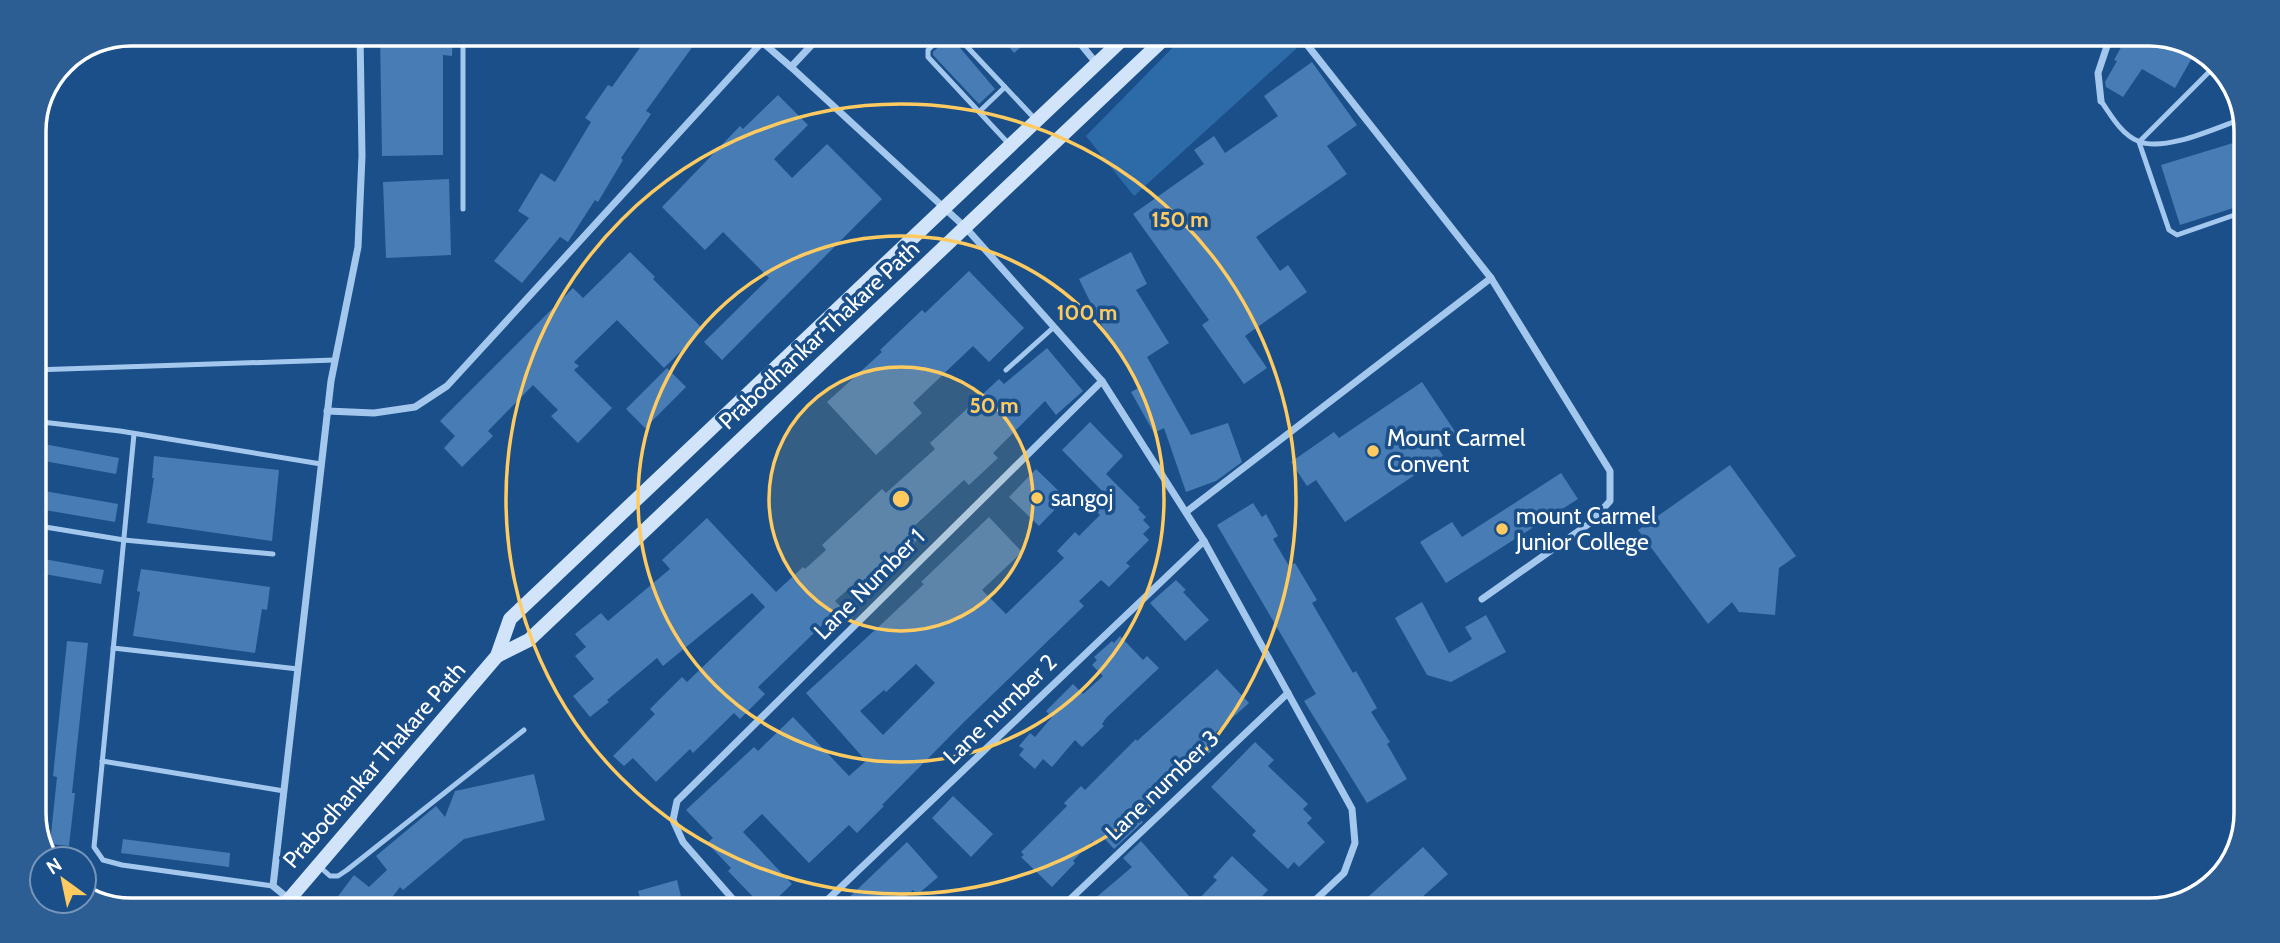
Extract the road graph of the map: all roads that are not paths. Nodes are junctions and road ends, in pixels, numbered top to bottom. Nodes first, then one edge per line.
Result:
1 (360, 45) edge
2 (463, 45) edge
3 (755, 45) edge
4 (767, 45) edge
5 (812, 45) edge
6 (933, 45) edge
7 (965, 45) edge
8 (1081, 45) edge
9 (1117, 45) edge
10 (1158, 45) edge
11 (1307, 45) edge
12 (2107, 45) edge
13 (1097, 64) junction
14 (791, 67) junction
15 (2210, 72) edge
16 (1005, 87) junction
17 (2101, 101) joint
18 (979, 112) junction
19 (1037, 121) junction
20 (2234, 121) edge
21 (2139, 142) junction
22 (1011, 146) junction
23 (463, 209) dead end
24 (945, 209) junction
25 (2234, 216) edge
26 (966, 229) junction
27 (1491, 278) junction
28 (1054, 327) junction
29 (335, 360) junction
30 (46, 370) edge
31 (1006, 370) dead end
32 (1102, 381) junction
33 (327, 411) junction
34 (46, 423) edge
35 (134, 433) junction
36 (321, 464) junction
37 (1186, 512) junction
38 (46, 527) edge
39 (124, 540) junction
40 (1205, 541) junction
41 (273, 554) dead end
42 (1482, 599) dead end
43 (113, 648) junction
44 (497, 656) junction
45 (298, 669) junction
46 (1288, 692) junction
47 (524, 730) dead end
48 (102, 761) junction
49 (284, 792) junction
50 (317, 865) junction
51 (273, 886) junction
52 (285, 898) edge
53 (290, 898) edge
54 (732, 898) edge
55 (829, 898) edge
56 (1071, 898) edge
57 (1318, 898) edge

1 - 29 street
2 - 23 lane
3 - 33 street
4 - 14 street
5 - 14 street
6 - 18 lane
7 - 16 lane
8 - 13 street
9 - 13 main road, Prabodhankar Thakare Path
10 - 26 main road, Prabodhankar Thakare Path
11 - 27 street
12 - 17 street
13 - 19 main road, Prabodhankar Thakare Path
14 - 24 street
15 - 21 lane
16 - 18 lane
16 - 19 lane
17 - 21 lane
18 - 22 lane
19 - 22 main road, Prabodhankar Thakare Path
20 - 21 lane
21 - 25 lane
22 - 24 main road, Prabodhankar Thakare Path
24 - 26 street
24 - 44 main road, Prabodhankar Thakare Path
26 - 28 street
26 - 44 main road, Prabodhankar Thakare Path
27 - 37 street
27 - 42 street
28 - 31 lane
28 - 32 street
29 - 30 lane
29 - 33 street
32 - 37 street
32 - 54 street, Lane Number 1
33 - 36 street
34 - 35 lane
35 - 36 lane
35 - 39 lane
36 - 45 street
37 - 40 street
38 - 39 lane
39 - 41 lane
39 - 43 lane
40 - 46 street
40 - 55 street, Lane number 2
43 - 45 lane
43 - 48 lane
44 - 50 main road, Prabodhankar Thakare Path
45 - 49 street
46 - 56 street, Lane number 3
46 - 57 street
47 - 50 lane
48 - 49 lane
48 - 51 lane
49 - 51 street
50 - 53 main road, Prabodhankar Thakare Path
51 - 52 street

